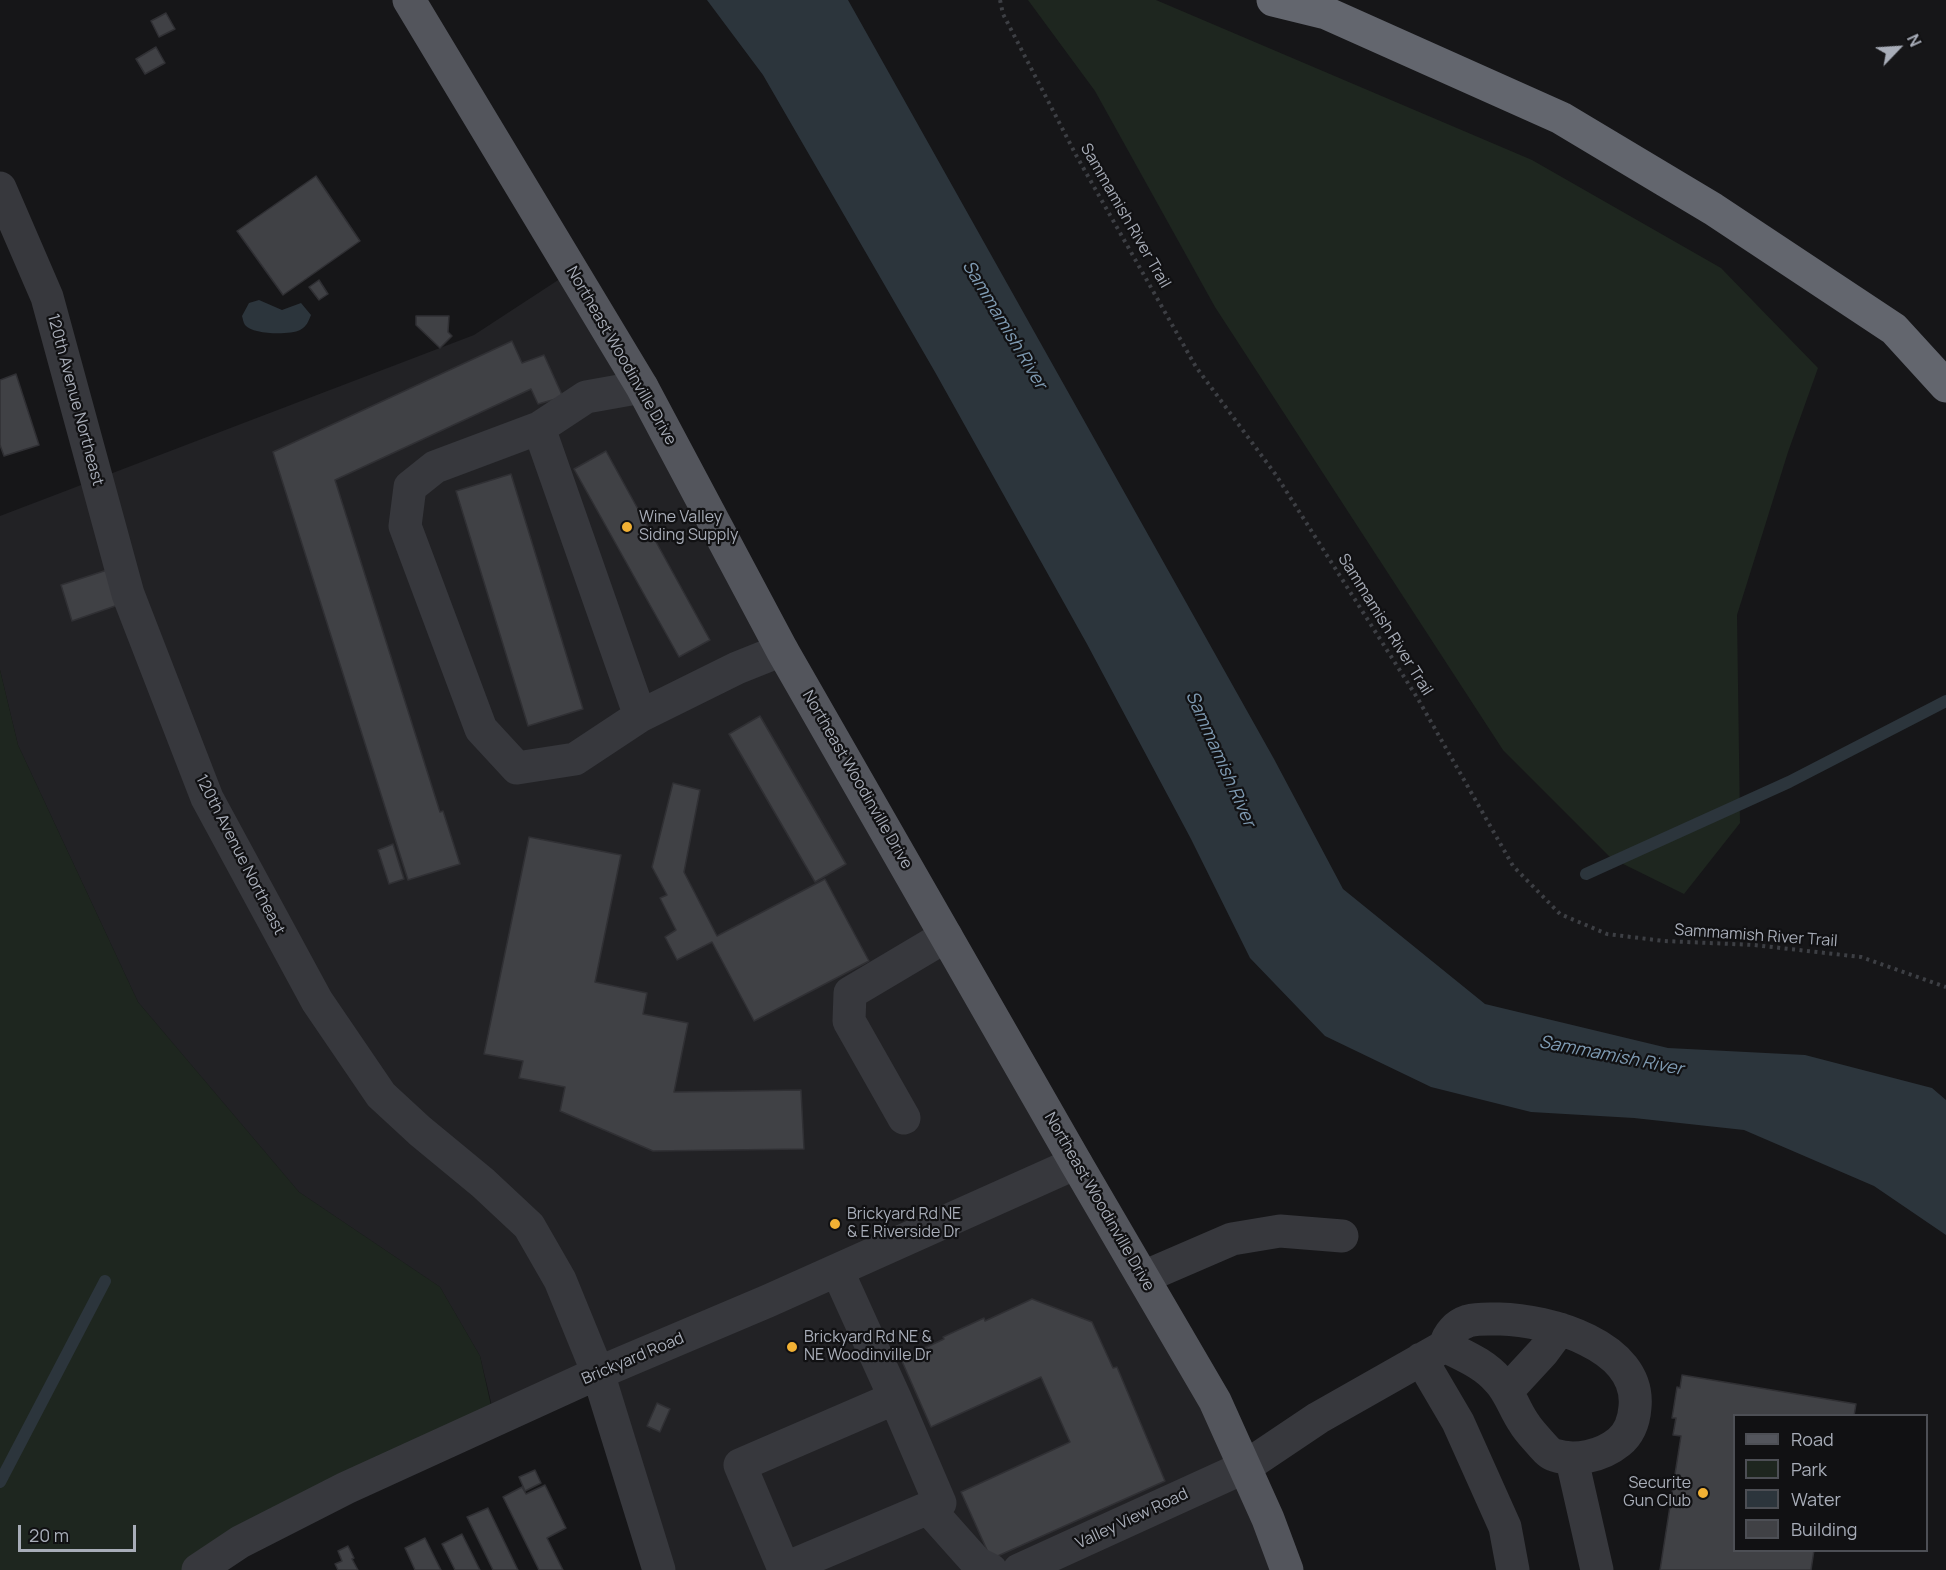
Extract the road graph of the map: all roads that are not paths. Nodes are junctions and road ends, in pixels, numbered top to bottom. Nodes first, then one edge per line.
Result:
1 (409, 0) edge
2 (1273, 0) edge
3 (0, 188) edge
4 (1946, 386) edge
5 (642, 387) junction
6 (539, 428) junction
7 (782, 650) junction
8 (640, 716) junction
9 (946, 936) junction
10 (904, 1118) dead end
11 (1076, 1163) junction
12 (1342, 1236) dead end
13 (837, 1270) junction
14 (1144, 1277) junction
15 (1560, 1329) junction
16 (1433, 1353) junction
17 (598, 1373) junction
18 (1507, 1391) junction
19 (895, 1398) junction
20 (1572, 1460) junction
21 (1245, 1467) junction
22 (928, 1508) junction
23 (652, 1568) edge
24 (198, 1570) edge
25 (991, 1570) edge
26 (1019, 1570) edge
27 (1287, 1570) edge
28 (1513, 1570) edge
29 (1597, 1570) edge

1 - 5 main road, Northeast Woodinville Drive
2 - 4 highway
3 - 17 street, 120th Avenue Northeast
5 - 6 street
5 - 7 main road, Northeast Woodinville Drive
6 - 8 street
6 - 8 street
7 - 8 street
7 - 9 main road, Northeast Woodinville Drive
9 - 10 street
9 - 11 main road, Northeast Woodinville Drive
11 - 13 street, Brickyard Road
11 - 14 main road, Northeast Woodinville Drive
12 - 14 street
13 - 17 street, Brickyard Road
13 - 19 street
14 - 21 main road, Northeast Woodinville Drive
15 - 16 street
15 - 18 street
15 - 20 street
16 - 18 street
16 - 21 street, Valley View Road
16 - 28 street
17 - 23 street, 120th Avenue Northeast
17 - 24 street, Brickyard Road
18 - 20 street
19 - 22 street
19 - 22 street
20 - 29 street
21 - 26 street, Valley View Road
21 - 27 main road, Northeast Woodinville Drive
22 - 25 street

